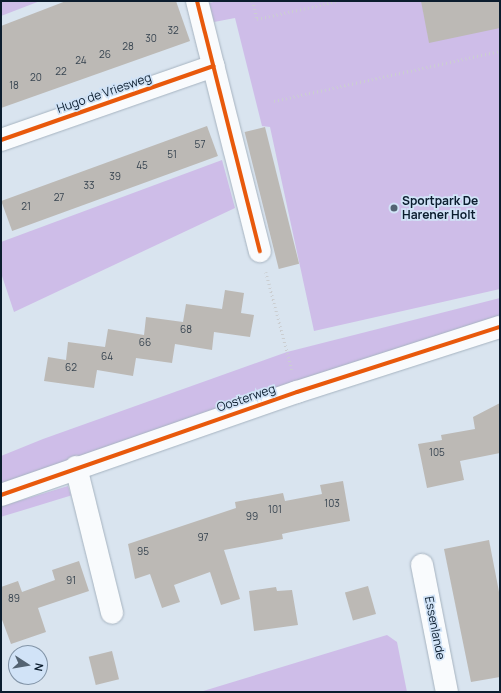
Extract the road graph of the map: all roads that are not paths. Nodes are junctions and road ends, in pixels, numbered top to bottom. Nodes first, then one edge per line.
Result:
1 (197, 1) edge
2 (214, 66) junction
3 (1, 140) edge
4 (260, 251) road end
5 (500, 327) edge
6 (76, 466) junction
7 (1, 495) edge
8 (422, 565) dead end
9 (112, 613) dead end
10 (447, 692) edge

1 - 2 street
2 - 3 street, Hugo de Vriesweg
2 - 4 street
5 - 6 street, Oosterweg
6 - 7 street, Oosterweg
6 - 9 street
8 - 10 street, Essenlande

